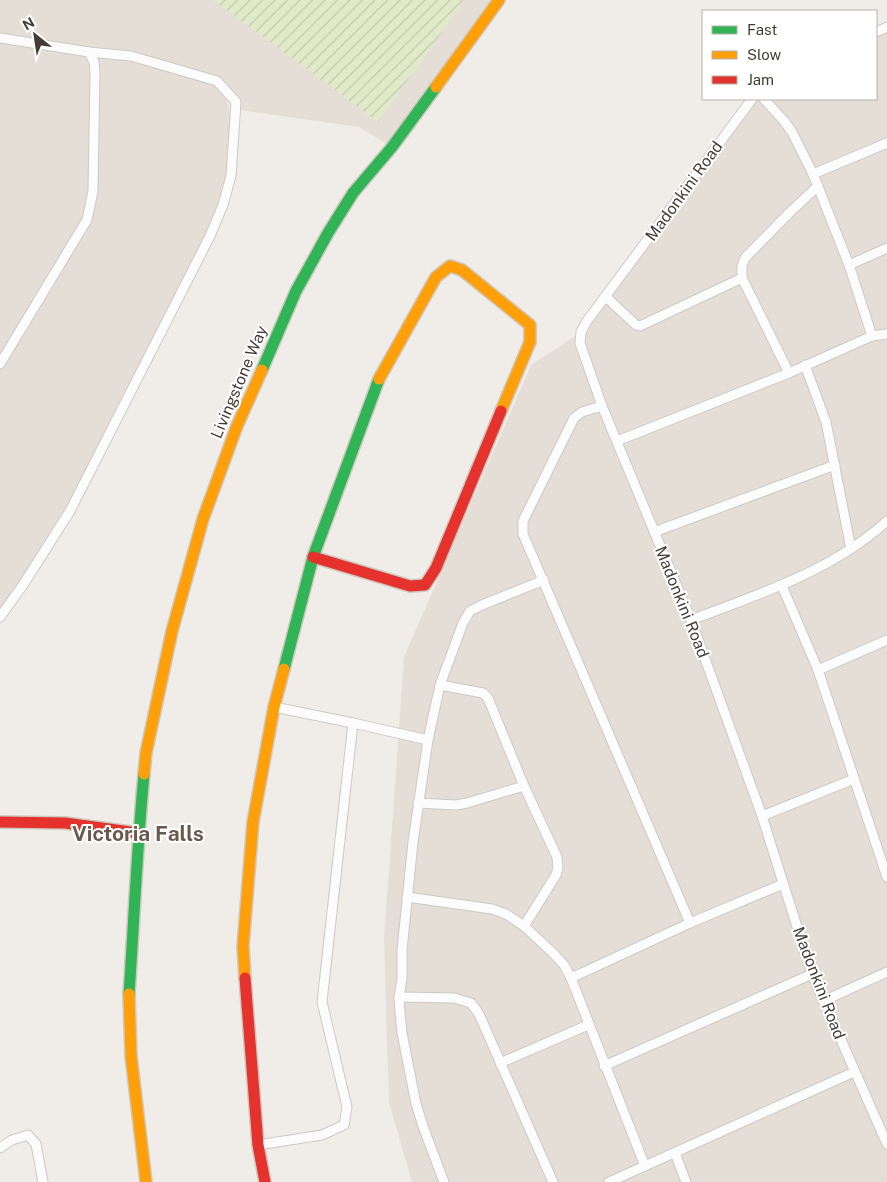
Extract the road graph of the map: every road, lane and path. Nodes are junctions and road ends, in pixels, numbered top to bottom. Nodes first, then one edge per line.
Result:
1 (499, 0) edge
2 (0, 38) edge
3 (89, 52) junction
4 (751, 100) edge
5 (765, 100) edge
6 (887, 143) edge
7 (813, 174) junction
8 (818, 186) junction
9 (887, 248) edge
10 (848, 265) junction
11 (742, 278) junction
12 (606, 297) junction
13 (887, 334) edge
14 (872, 336) junction
15 (0, 364) edge
16 (805, 366) junction
17 (789, 373) junction
18 (602, 406) junction
19 (617, 441) junction
20 (835, 465) junction
21 (887, 521) edge
22 (654, 532) junction
23 (851, 549) junction
24 (313, 557) junction
25 (544, 580) junction
26 (782, 586) junction
27 (0, 617) edge
28 (691, 620) junction
29 (887, 640) edge
30 (818, 670) junction
31 (440, 684) junction
32 (274, 707) junction
33 (353, 723) junction
34 (428, 740) junction
35 (854, 779) junction
36 (524, 786) junction
37 (418, 803) junction
38 (762, 816) junction
39 (0, 822) edge
40 (138, 833) junction
41 (887, 877) edge
42 (783, 884) junction
43 (408, 897) junction
44 (690, 923) junction
45 (524, 926) junction
46 (887, 972) edge
47 (812, 974) junction
48 (571, 978) junction
49 (399, 997) junction
50 (823, 1001) junction
51 (588, 1025) junction
52 (500, 1063) junction
53 (604, 1066) junction
54 (854, 1072) junction
55 (258, 1144) junction
56 (887, 1144) edge
57 (0, 1148) edge
58 (675, 1153) junction
59 (645, 1166) junction
60 (43, 1182) edge
61 (146, 1182) edge
62 (265, 1182) edge
63 (444, 1182) edge
64 (553, 1182) edge
65 (609, 1182) edge
66 (686, 1182) edge

1 - 40 main road, Livingstone Way
2 - 3 street
3 - 15 street
3 - 27 street
4 - 12 street, Madonkini Road
5 - 7 street
6 - 7 street
7 - 8 street
8 - 10 street
8 - 11 street
9 - 10 street
10 - 14 street
11 - 12 street
11 - 17 street
12 - 18 street, Madonkini Road
13 - 14 street
14 - 16 street
16 - 17 street
16 - 20 street
17 - 19 street
18 - 19 street, Madonkini Road
18 - 25 street
19 - 22 street, Madonkini Road
20 - 22 street
20 - 23 street
21 - 23 street
22 - 28 street, Madonkini Road
23 - 26 street
24 - 24 main road
24 - 32 main road
25 - 31 street
25 - 44 street
26 - 28 street
26 - 30 street
28 - 38 street, Madonkini Road
29 - 30 street
30 - 35 street
31 - 34 street
31 - 36 street
32 - 33 street
32 - 55 main road
33 - 34 street
33 - 55 street
34 - 37 street
35 - 38 street
35 - 41 street
36 - 37 street
36 - 45 street
37 - 43 street
38 - 42 street, Madonkini Road
39 - 40 main road
40 - 61 main road, Livingstone Way
42 - 44 street
42 - 47 street, Madonkini Road
43 - 45 street
43 - 49 street
44 - 48 street
45 - 48 street
46 - 50 street
47 - 50 street, Madonkini Road
47 - 53 street
48 - 51 street
49 - 52 street
49 - 63 street
50 - 54 street, Madonkini Road
51 - 52 street
51 - 53 street
52 - 64 street
53 - 59 street
54 - 56 street, Madonkini Road
54 - 58 street
55 - 62 main road
57 - 60 street
58 - 59 street
58 - 66 street
59 - 65 street

